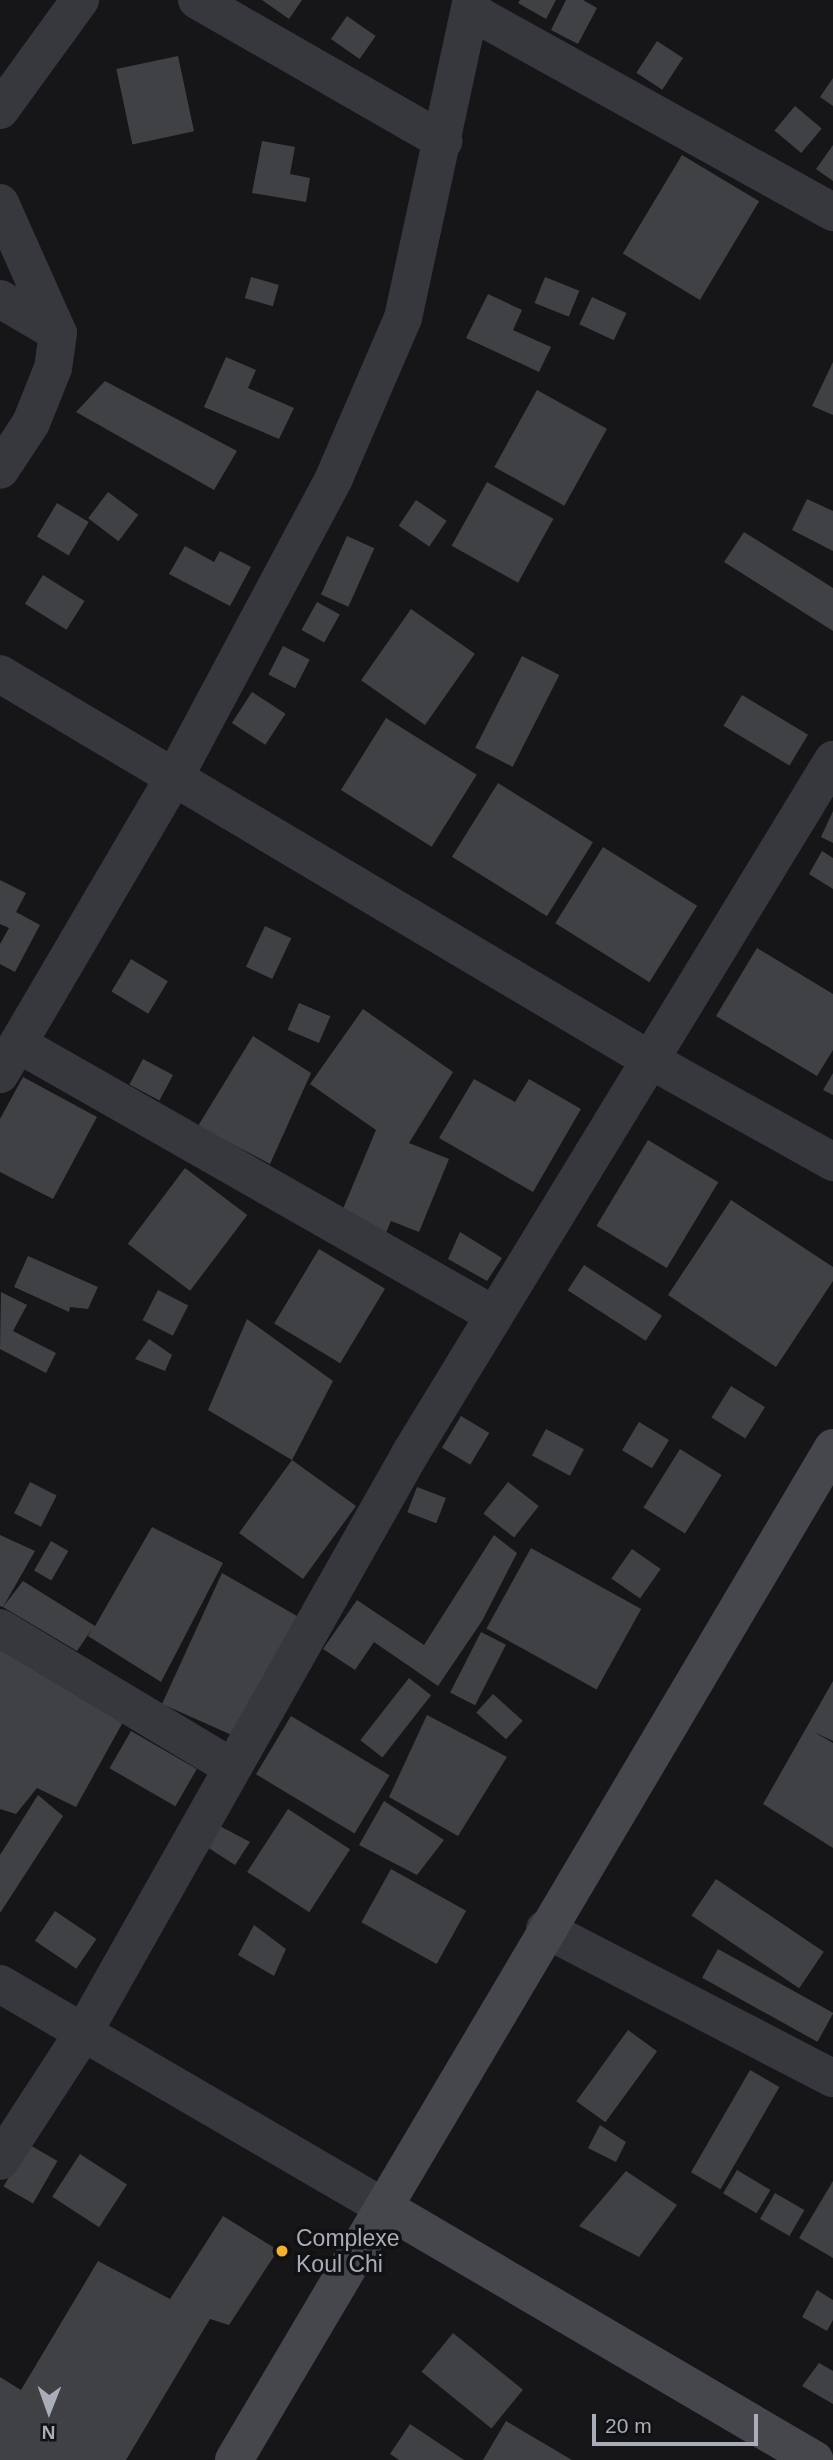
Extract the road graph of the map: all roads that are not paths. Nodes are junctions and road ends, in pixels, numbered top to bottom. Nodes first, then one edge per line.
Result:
1 (80, 0) edge
2 (197, 0) edge
3 (472, 6) edge
4 (0, 110) edge
5 (443, 141) junction
6 (0, 203) edge
7 (833, 212) edge
8 (0, 299) edge
9 (58, 333) junction
10 (0, 470) edge
11 (0, 674) edge
12 (833, 760) edge
13 (174, 778) junction
14 (10, 1059) edge
15 (650, 1060) junction
16 (833, 1162) edge
17 (494, 1315) junction
18 (833, 1448) edge
19 (0, 1628) edge
20 (231, 1767) junction
21 (545, 1929) junction
22 (0, 1984) edge
23 (83, 2034) junction
24 (833, 2078) edge
25 (0, 2161) edge
26 (384, 2208) junction
27 (234, 2460) edge
28 (814, 2460) edge

1 - 4 street
2 - 5 street
3 - 5 street
3 - 7 street
5 - 13 street
6 - 9 street
8 - 9 street
9 - 10 street
11 - 13 street
12 - 15 street
13 - 14 street
13 - 15 street
14 - 17 street
15 - 16 street
15 - 17 street
17 - 20 street
18 - 21 main road
19 - 20 street
20 - 23 street
21 - 24 street
21 - 26 main road
22 - 23 street
23 - 25 street
23 - 26 street
26 - 27 main road
26 - 28 main road

